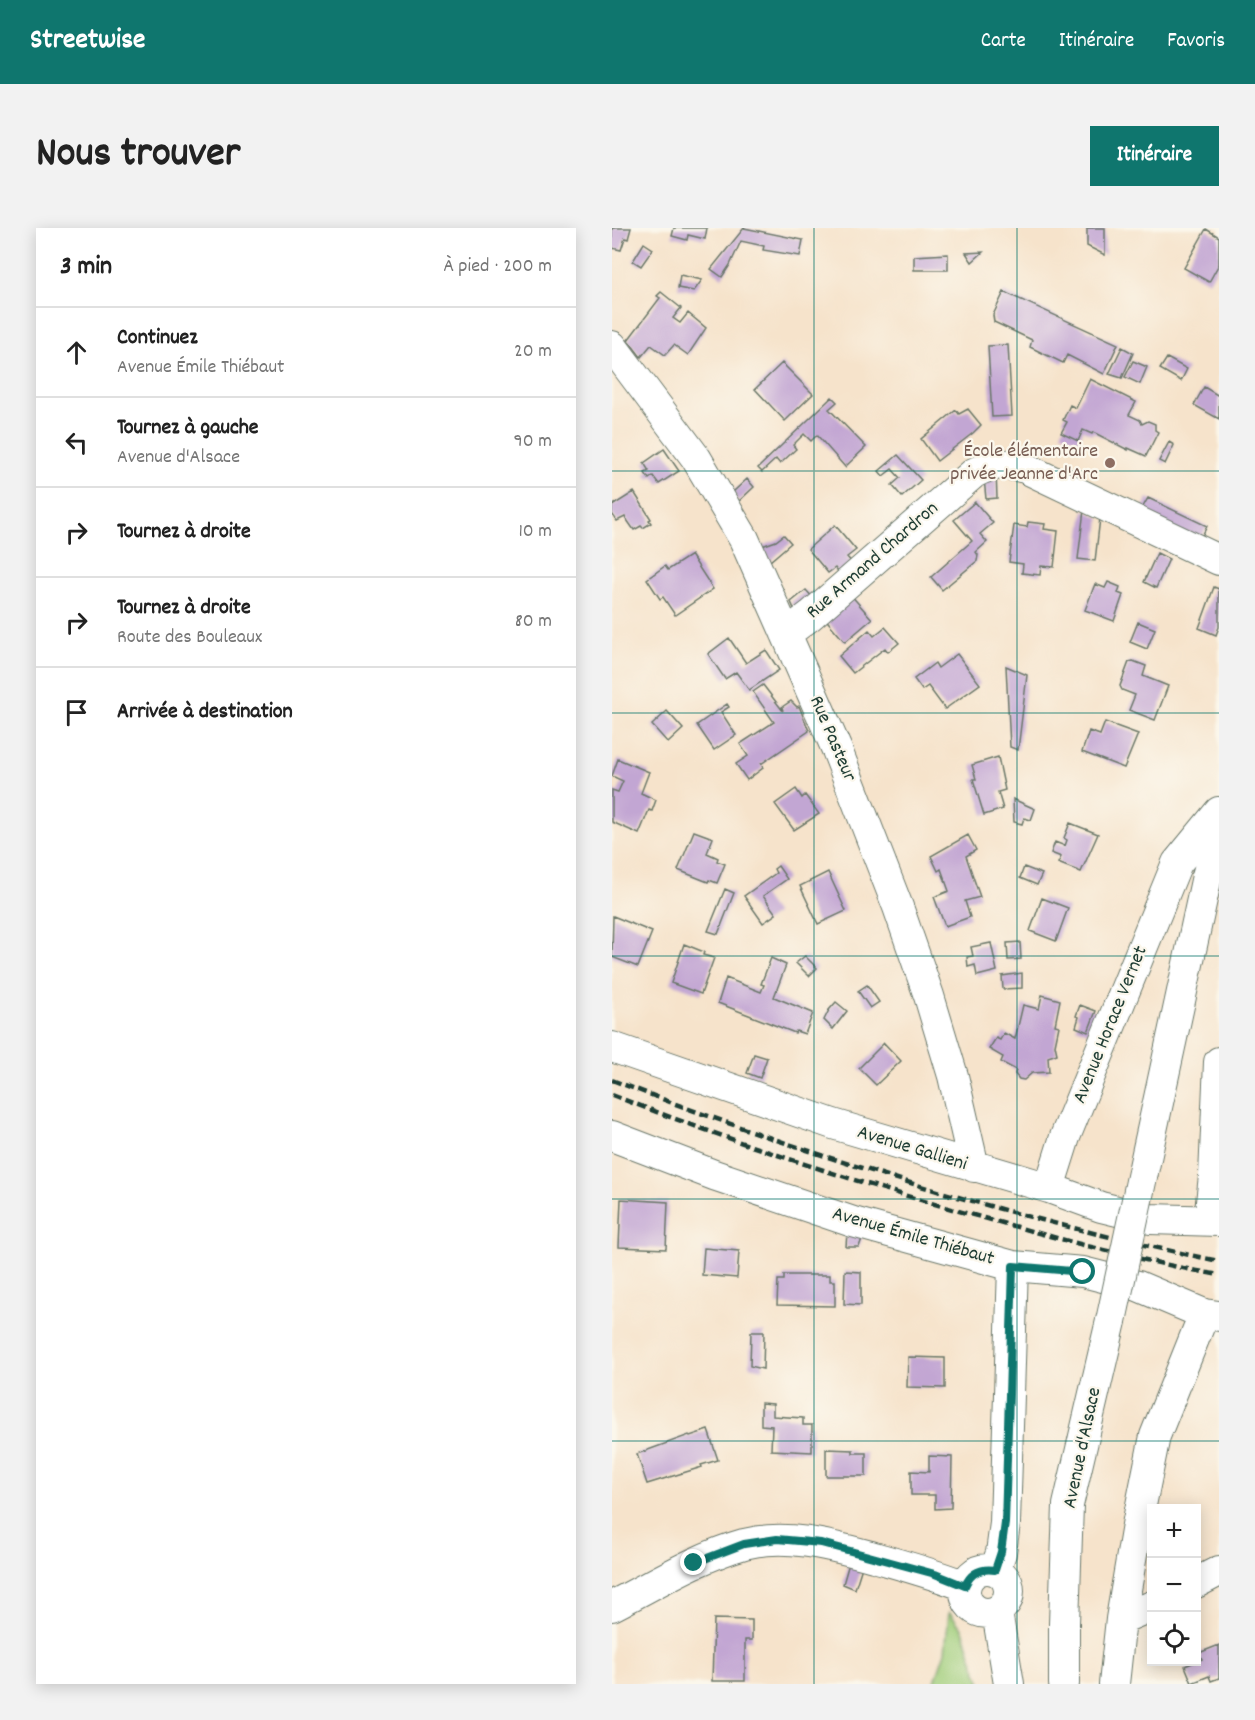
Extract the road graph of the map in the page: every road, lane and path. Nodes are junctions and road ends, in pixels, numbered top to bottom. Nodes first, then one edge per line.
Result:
1 (612, 346) edge
2 (1219, 560) edge
3 (786, 634) junction
4 (1219, 812) edge
5 (1219, 834) edge
6 (1177, 863) junction
7 (1213, 877) edge
8 (612, 1047) edge
9 (1219, 1062) edge
10 (1218, 1133) edge
11 (612, 1136) edge
12 (974, 1167) junction
13 (1049, 1188) junction
14 (1214, 1221) edge
15 (1013, 1266) junction
16 (1212, 1315) edge
17 (995, 1570) junction
18 (1219, 1571) edge
19 (1201, 1581) edge
20 (965, 1586) junction
21 (612, 1606) edge
22 (1147, 1608) edge
23 (997, 1612) junction
24 (1121, 1619) junction
25 (1009, 1684) edge
26 (1064, 1684) edge
27 (1114, 1684) edge

1 - 3 street, Rue Pasteur
2 - 3 street, Rue Armand Chardron
3 - 12 street, Rue Pasteur
4 - 6 street, Avenue Horace Vernet
5 - 7 street
6 - 7 street
6 - 13 street, Avenue Horace Vernet
7 - 26 street, Avenue d'Alsace, bridge
8 - 12 street, Avenue Gallieni
9 - 10 street
10 - 14 street
11 - 15 street, Avenue Émile Thiébaut
12 - 13 street, Avenue Gallieni
13 - 14 street, Avenue Gallieni
15 - 16 street, Avenue Émile Thiébaut
15 - 17 street
16 - 24 street
17 - 20 street
17 - 23 street
18 - 19 street
20 - 21 street
20 - 23 street
22 - 24 street
23 - 25 street
24 - 27 street

